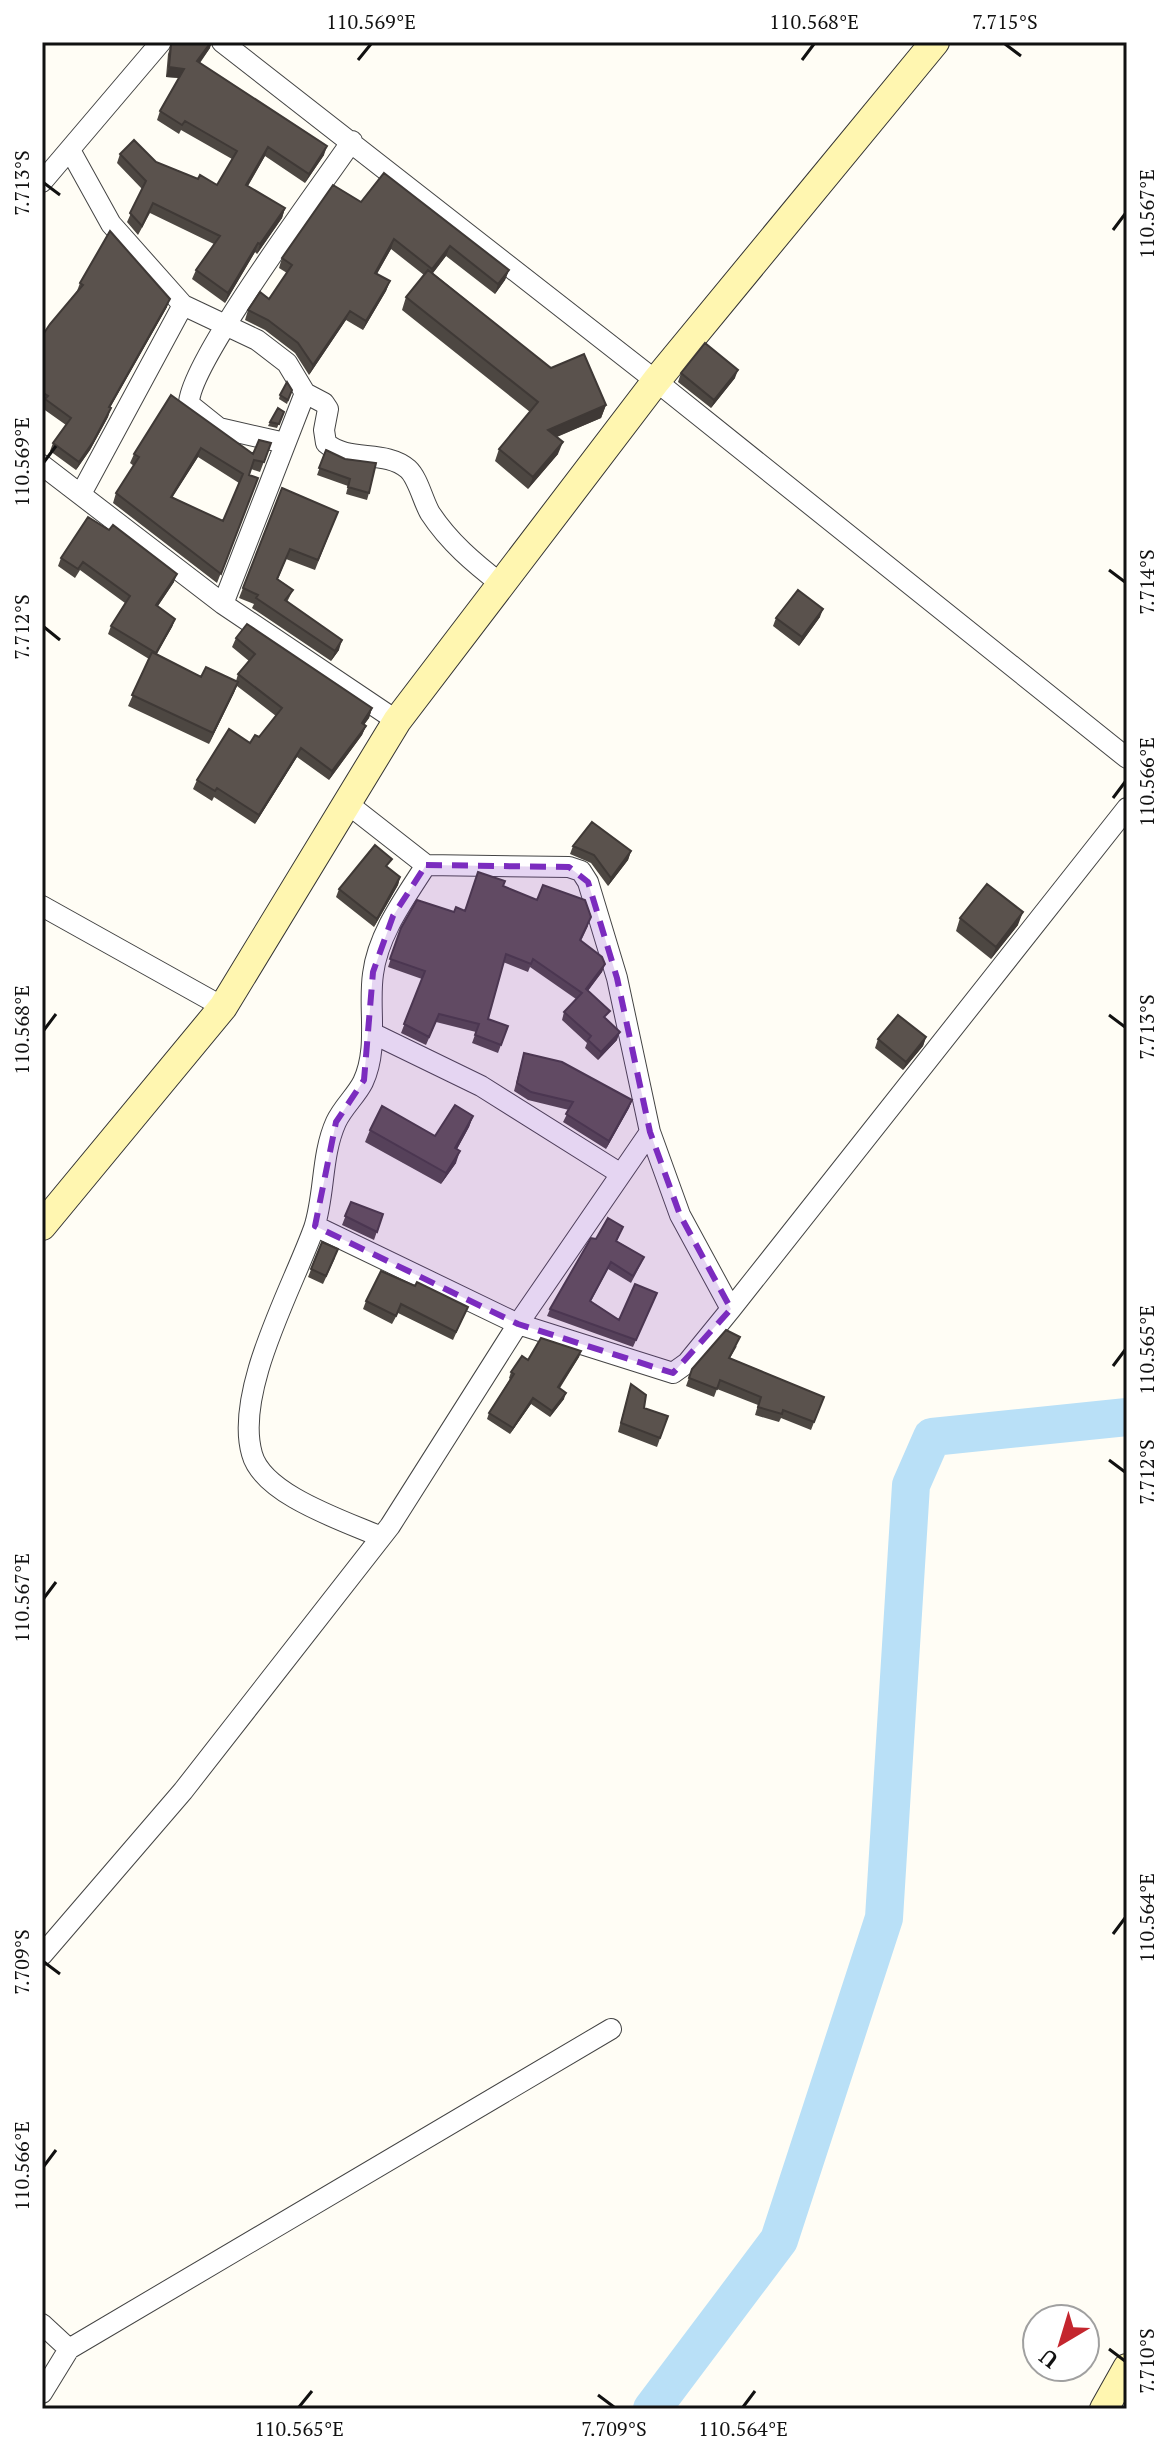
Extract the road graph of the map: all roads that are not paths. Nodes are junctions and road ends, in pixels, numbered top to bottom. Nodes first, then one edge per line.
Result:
1 (161, 42) edge
2 (222, 42) edge
3 (935, 42) edge
4 (352, 141) junction
5 (70, 150) junction
6 (42, 182) edge
7 (183, 305) junction
8 (226, 325) junction
9 (656, 381) junction
10 (305, 393) junction
11 (285, 443) junction
12 (42, 465) edge
13 (82, 492) junction
14 (501, 584) junction
15 (223, 604) junction
16 (397, 721) junction
17 (1127, 758) edge
18 (348, 804) junction
19 (1127, 808) edge
20 (426, 865) junction
21 (42, 906) edge
22 (223, 1007) junction
23 (372, 1033) junction
24 (650, 1132) junction
25 (621, 1174) junction
26 (42, 1226) edge
27 (315, 1226) junction
28 (731, 1309) junction
29 (518, 1324) junction
30 (381, 1537) junction
31 (42, 1955) edge
32 (611, 2029) dead end
33 (42, 2324) edge
34 (69, 2349) junction
35 (1127, 2368) edge
36 (42, 2393) edge
37 (1104, 2409) edge

1 - 5 street
2 - 4 street
3 - 9 street
4 - 8 street
4 - 9 street
5 - 6 street
5 - 7 street
7 - 8 street
7 - 13 street
8 - 10 street
8 - 11 street
9 - 14 street
9 - 17 street
10 - 11 street
10 - 14 street
11 - 15 street
12 - 13 street
13 - 15 street
14 - 16 street
15 - 16 street
16 - 18 street
18 - 20 street
18 - 22 street
19 - 28 street
20 - 23 street
20 - 24 street
21 - 22 street
22 - 26 street
23 - 25 street
23 - 27 street
24 - 25 street
24 - 28 street
25 - 29 street
27 - 29 street
27 - 30 street
28 - 29 street
29 - 30 street
30 - 31 street
32 - 34 street
33 - 34 street
34 - 36 street
35 - 37 street

